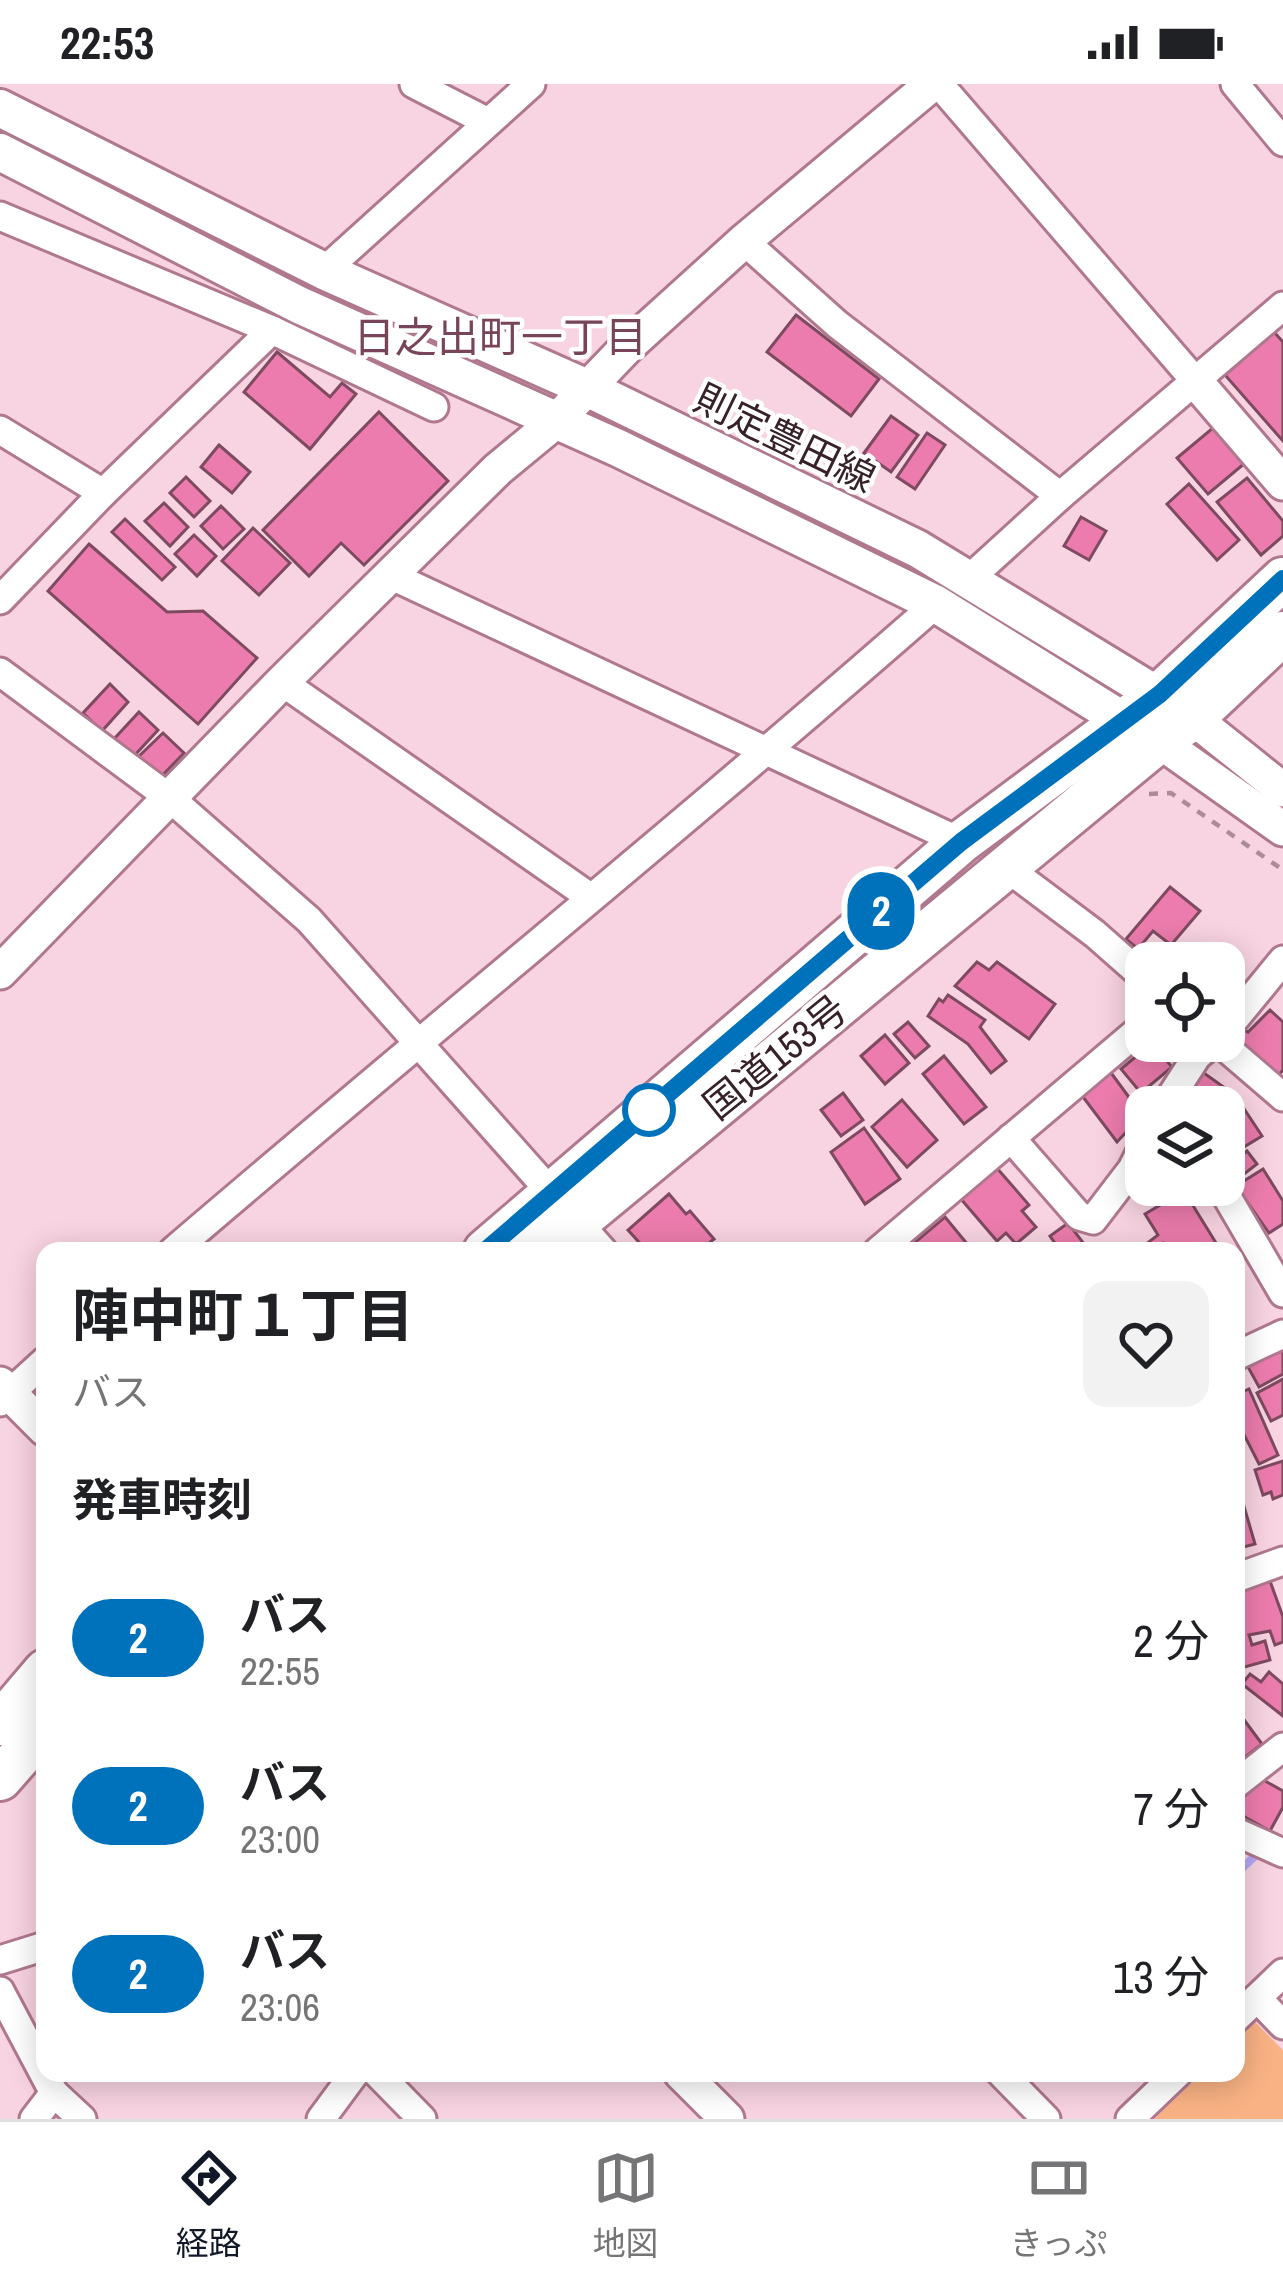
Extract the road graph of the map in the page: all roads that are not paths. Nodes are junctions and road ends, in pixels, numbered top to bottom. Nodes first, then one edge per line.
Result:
1 (414, 84) edge
2 (531, 84) edge
3 (935, 84) edge
4 (1235, 84) edge
5 (0, 108) edge
6 (488, 122) junction
7 (1283, 142) edge
8 (0, 152) edge
9 (0, 216) edge
10 (744, 241) junction
11 (324, 271) junction
12 (1283, 306) edge
13 (286, 317) junction
14 (1197, 383) junction
15 (587, 388) junction
16 (434, 407) dead end
17 (555, 422) junction
18 (0, 430) edge
19 (1283, 483) edge
20 (103, 494) junction
21 (1060, 496) junction
22 (390, 575) junction
23 (969, 579) junction
24 (1283, 579) edge
25 (0, 600) edge
26 (935, 604) junction
27 (1283, 633) edge
28 (0, 672) edge
29 (282, 682) junction
30 (1170, 718) junction
31 (1120, 722) junction
32 (769, 750) junction
33 (1283, 790) edge
34 (171, 799) junction
35 (1283, 829) edge
36 (961, 842) junction
37 (1006, 867) junction
38 (590, 897) junction
39 (1125, 960) edge
40 (1283, 960) edge
41 (0, 972) edge
42 (1245, 1006) edge
43 (419, 1040) junction
44 (1125, 1042) edge
45 (1195, 1062) edge
46 (1241, 1062) edge
47 (1177, 1086) edge
48 (1283, 1097) edge
49 (1011, 1138) junction
50 (1125, 1178) edge
51 (1232, 1206) edge
52 (578, 1221) edge
53 (183, 1242) edge
54 (513, 1242) edge
55 (553, 1242) edge
56 (899, 1242) edge
57 (1283, 1293) edge
58 (1283, 1334) edge
59 (1245, 1352) edge
60 (36, 1368) edge
61 (3, 1393) edge
62 (36, 1421) edge
63 (1283, 1562) edge
64 (1245, 1575) edge
65 (36, 1682) edge
66 (0, 1724) edge
67 (36, 1738) edge
68 (1283, 1747) edge
69 (1245, 1777) edge
70 (0, 1779) edge
71 (1245, 1836) edge
72 (1283, 1853) edge
73 (36, 1949) edge
74 (0, 1960) edge
75 (1283, 1973) edge
76 (0, 1991) edge
77 (1246, 2008) edge
78 (1283, 2025) edge
79 (36, 2059) edge
80 (48, 2082) edge
81 (349, 2082) edge
82 (386, 2082) edge
83 (689, 2082) edge
84 (1010, 2082) edge
85 (1169, 2082) edge
86 (54, 2093) junction
87 (34, 2119) edge
88 (82, 2119) edge
89 (322, 2119) edge
90 (422, 2119) edge
91 (727, 2119) edge
92 (1046, 2119) edge
93 (1130, 2119) edge

1 - 6 street
2 - 6 street
3 - 10 street
3 - 14 street
4 - 7 street
5 - 11 main road, 則定豊田線
6 - 11 street
8 - 13 main road
9 - 13 street
10 - 15 street
10 - 21 street
11 - 15 main road, 則定豊田線
12 - 14 street
13 - 16 street
13 - 17 main road
13 - 20 street
14 - 19 street
14 - 21 street
15 - 17 street
15 - 23 main road, 則定豊田線
17 - 22 street
17 - 26 main road
18 - 20 street
20 - 25 street
21 - 23 street
22 - 29 street
22 - 32 street
23 - 30 main road, 則定豊田線
24 - 30 highway, 国道153号
26 - 31 main road
26 - 32 street
27 - 30 highway, 国道153号
28 - 34 street
29 - 34 street
29 - 38 street
30 - 31 highway, 国道153号
30 - 33 street
30 - 35 street
30 - 37 highway, 国道153号
31 - 36 highway, 国道153号
32 - 36 street
32 - 38 street
34 - 41 street
34 - 43 street
36 - 52 highway, 国道153号
37 - 39 street
37 - 52 highway, 国道153号
38 - 43 street
40 - 42 street
43 - 52 street
43 - 53 street
44 - 49 street
45 - 47 street
46 - 48 street
49 - 50 street
49 - 56 street
51 - 57 street
52 - 54 highway, 国道153号
52 - 55 highway, 国道153号
58 - 59 street
60 - 61 street
61 - 62 street
63 - 64 street
65 - 66 highway
67 - 70 highway
68 - 69 street
71 - 72 street
73 - 74 street
75 - 77 street
76 - 79 street
77 - 78 street
80 - 86 street
81 - 89 street
82 - 90 street
83 - 91 street
84 - 92 street
85 - 93 street
86 - 87 street
86 - 88 street

